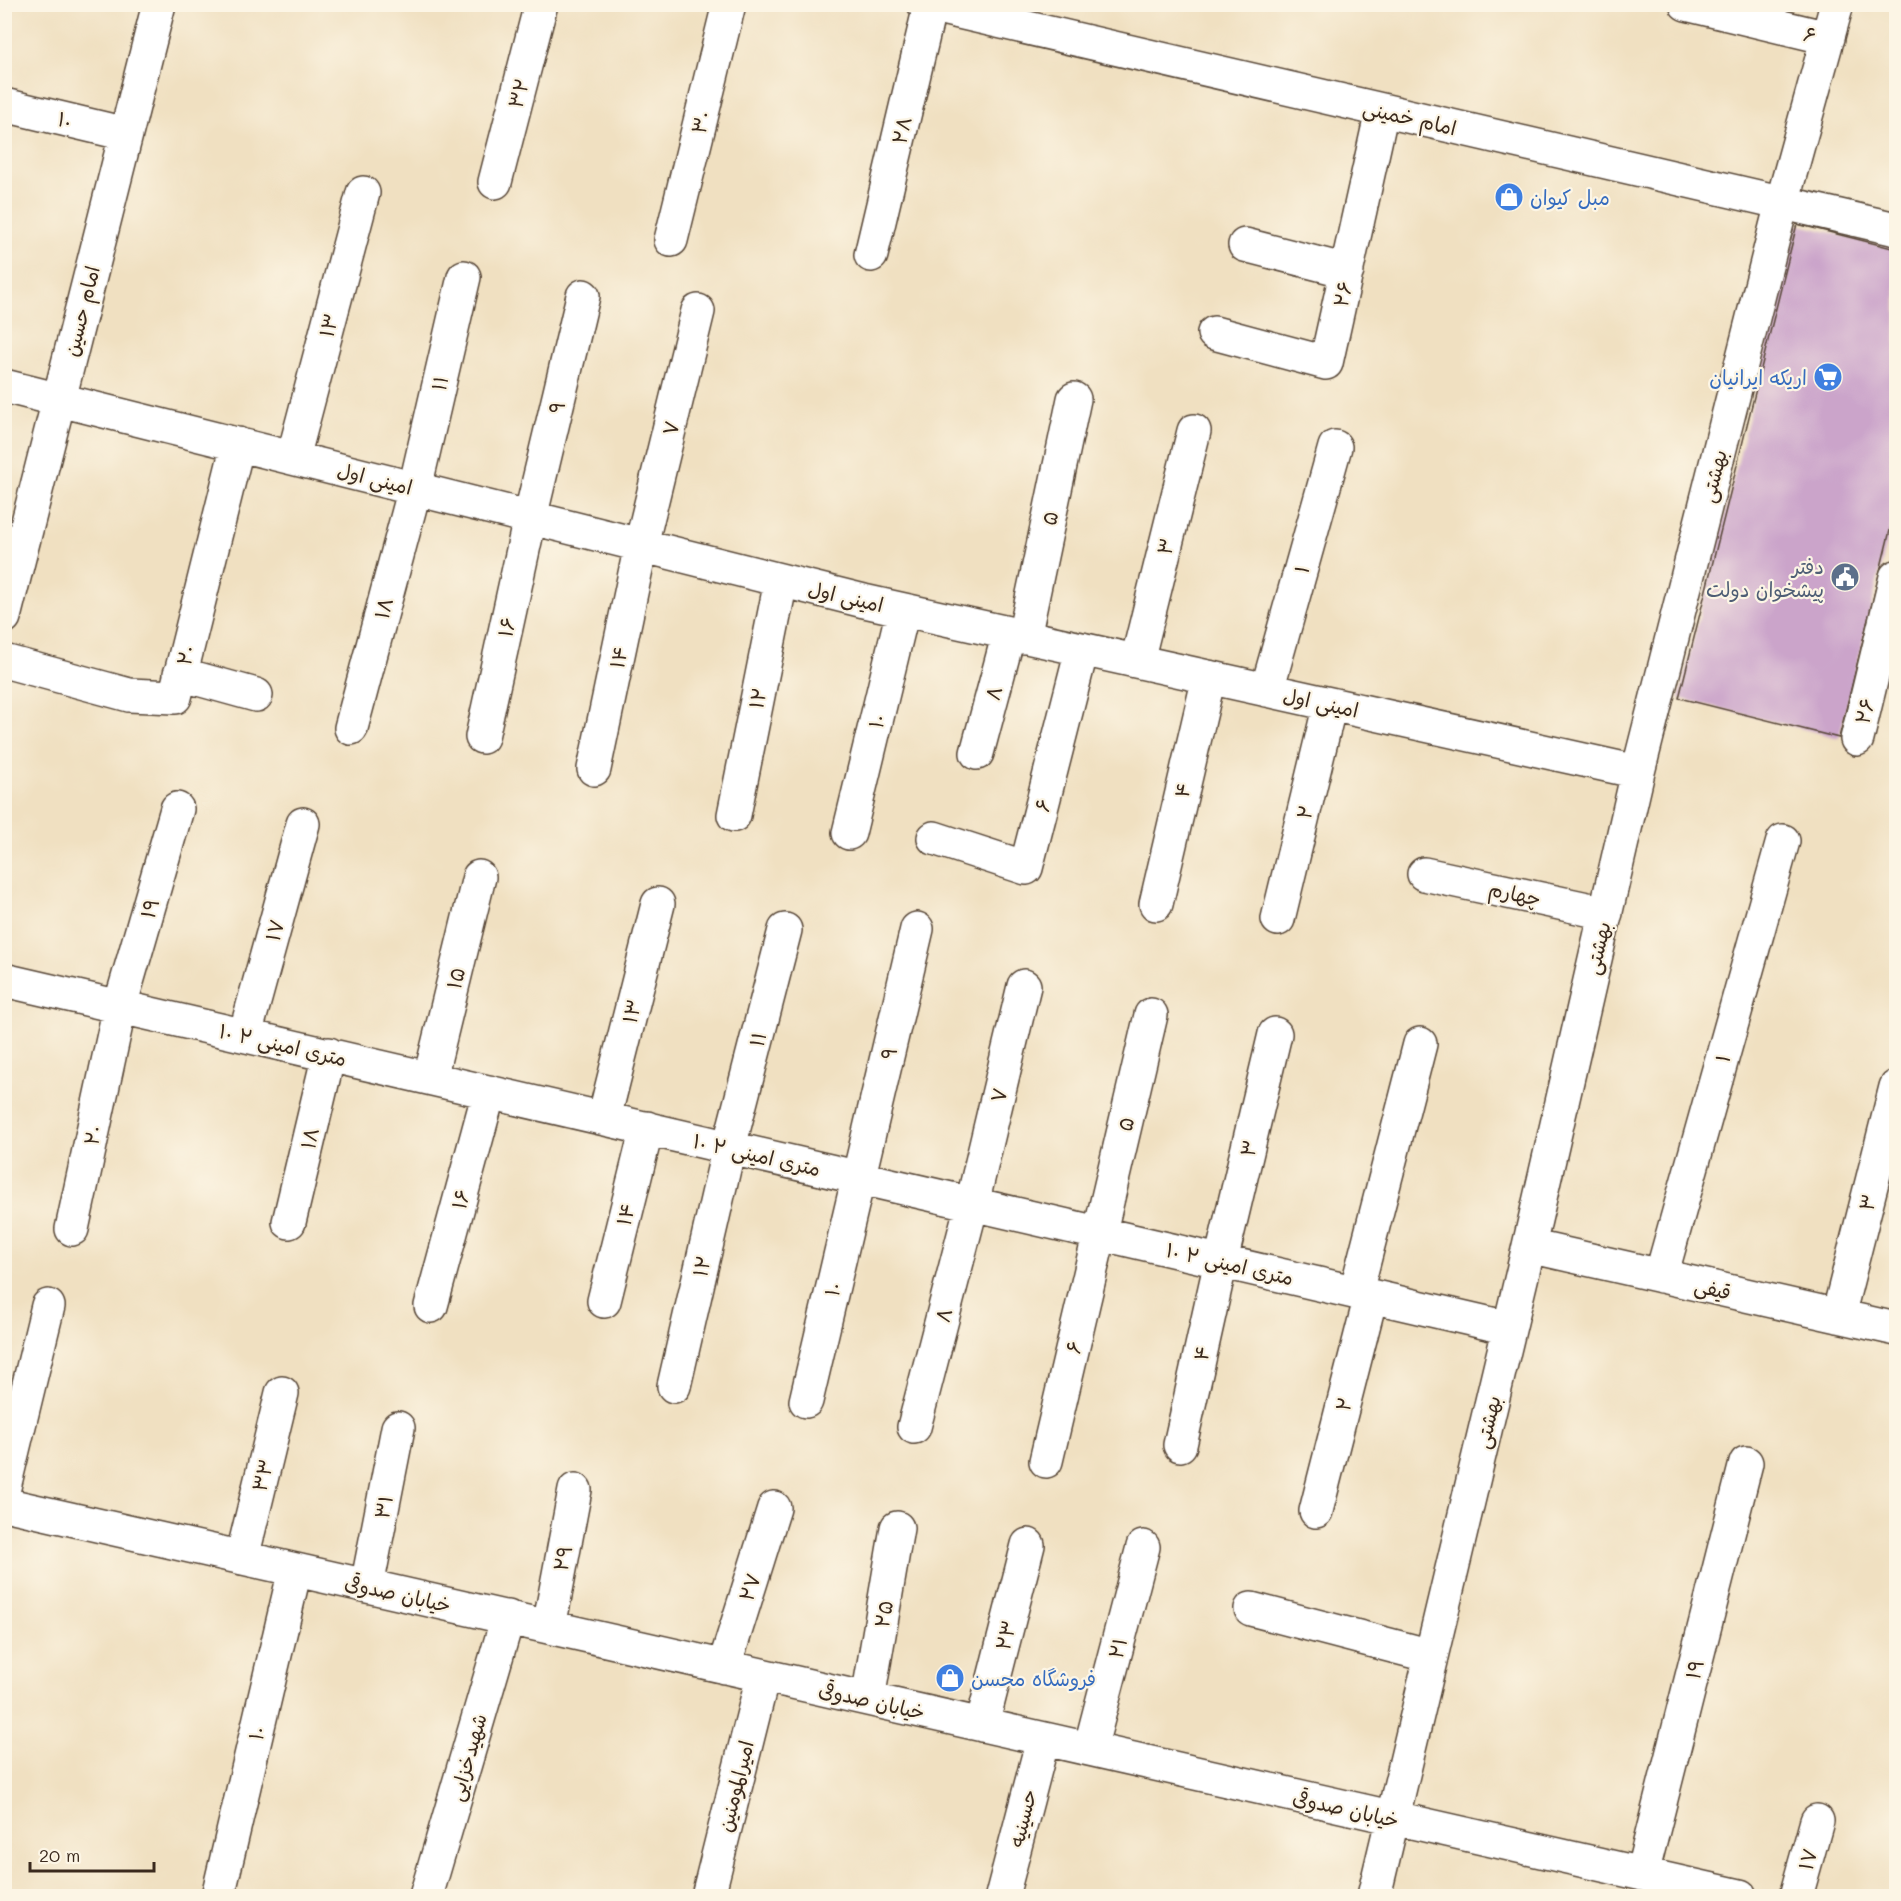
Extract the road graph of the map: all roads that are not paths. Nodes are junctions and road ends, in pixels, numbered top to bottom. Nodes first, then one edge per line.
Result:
1 (159, 4) edge
2 (541, 4) edge
3 (729, 4) edge
4 (1686, 4) edge
5 (1837, 4) edge
6 (927, 5) edge
7 (1828, 38) junction
8 (4, 105) edge
9 (1382, 111) junction
10 (126, 134) junction
11 (495, 182) dead end
12 (363, 193) dead end
13 (1782, 203) junction
14 (1896, 230) edge
15 (671, 240) dead end
16 (1245, 245) dead end
17 (872, 255) dead end
18 (1347, 271) junction
19 (464, 277) dead end
20 (583, 296) dead end
21 (698, 311) dead end
22 (1214, 333) dead end
23 (4, 386) edge
24 (59, 399) junction
25 (1074, 399) dead end
26 (1194, 431) dead end
27 (238, 444) junction
28 (1335, 447) dead end
29 (292, 458) junction
30 (415, 488) junction
31 (530, 518) junction
32 (642, 545) junction
33 (1896, 577) edge
34 (781, 581) junction
35 (903, 610) junction
36 (4, 617) edge
37 (1016, 635) junction
38 (1082, 650) junction
39 (4, 661) edge
40 (1137, 661) junction
41 (180, 675) junction
42 (1209, 677) junction
43 (1267, 690) junction
44 (256, 695) dead end
45 (1330, 704) junction
46 (351, 728) dead end
47 (482, 737) dead end
48 (1857, 739) dead end
49 (977, 753) dead end
50 (594, 769) dead end
51 (1638, 772) junction
52 (177, 809) dead end
53 (734, 815) dead end
54 (303, 824) dead end
55 (849, 833) dead end
56 (934, 838) dead end
57 (1783, 841) dead end
58 (1424, 874) dead end
59 (479, 877) dead end
60 (658, 904) dead end
61 (1156, 904) dead end
62 (1606, 913) junction
63 (1278, 919) dead end
64 (917, 929) dead end
65 (785, 930) dead end
66 (4, 980) edge
67 (1024, 986) dead end
68 (120, 1006) junction
69 (1151, 1015) dead end
70 (1275, 1034) dead end
71 (245, 1035) junction
72 (1420, 1044) dead end
73 (329, 1054) junction
74 (430, 1078) junction
75 (1896, 1087) edge
76 (489, 1092) junction
77 (604, 1118) junction
78 (647, 1128) junction
79 (729, 1147) junction
80 (858, 1177) junction
81 (972, 1204) junction
82 (289, 1222) dead end
83 (72, 1229) dead end
84 (1099, 1233) junction
85 (1529, 1246) junction
86 (1221, 1261) junction
87 (1660, 1276) junction
88 (1363, 1294) junction
89 (604, 1301) dead end
90 (48, 1306) dead end
91 (431, 1306) dead end
92 (1838, 1316) junction
93 (1509, 1328) junction
94 (1896, 1329) edge
95 (674, 1386) dead end
96 (282, 1393) dead end
97 (806, 1401) dead end
98 (914, 1426) dead end
99 (398, 1428) dead end
100 (1180, 1445) dead end
101 (1046, 1461) dead end
102 (1746, 1463) dead end
103 (4, 1487) edge
104 (575, 1490) dead end
105 (4, 1504) edge
106 (774, 1508) dead end
107 (1316, 1511) dead end
108 (897, 1528) dead end
109 (1028, 1545) dead end
110 (1143, 1547) dead end
111 (242, 1558) junction
112 (295, 1570) junction
113 (367, 1586) junction
114 (1251, 1609) dead end
115 (508, 1617) junction
116 (549, 1627) junction
117 (1431, 1656) junction
118 (724, 1667) junction
119 (763, 1676) junction
120 (868, 1699) junction
121 (982, 1725) junction
122 (1042, 1739) junction
123 (1090, 1749) junction
124 (1393, 1818) junction
125 (1817, 1821) dead end
126 (1659, 1884) edge
127 (218, 1896) edge
128 (426, 1896) edge
129 (708, 1896) edge
130 (1002, 1896) edge
131 (1374, 1896) edge
132 (1740, 1896) edge
133 (1796, 1896) edge

1 - 10 street, امام حسین
2 - 11 street, ۳۲
3 - 15 street, ۳۰
4 - 7 street, ۶
5 - 7 street, بهشتی
6 - 9 street, امام خمینی
6 - 17 street, ۲۸
7 - 13 street, بهشتی
8 - 10 street, ۱۰
9 - 13 street, امام خمینی
9 - 18 street, ۲۶
10 - 24 street, امام حسین
12 - 29 street, ۱۳
13 - 14 street, امام خمینی
13 - 51 street, بهشتی
16 - 18 street
18 - 22 street, ۲۶
19 - 30 street, ۱۱
20 - 31 street, ۹
21 - 32 street, ۷
23 - 24 street
24 - 27 street, امینی اول
24 - 36 street, امام حسین
25 - 37 street, ۵
26 - 40 street, ۳
27 - 29 street, امینی اول
27 - 41 street, ۲۰
28 - 43 street, ۱
29 - 30 street, امینی اول
30 - 31 street, امینی اول
30 - 46 street, ۱۸
31 - 32 street, امینی اول
31 - 47 street, ۱۶
32 - 34 street, امینی اول
32 - 50 street, ۱۴
33 - 48 street, ۲۶
34 - 35 street, امینی اول
34 - 53 street, ۱۲
35 - 37 street, امینی اول
35 - 55 street, ۱۰
37 - 38 street, امینی اول
37 - 49 street, ۸
38 - 40 street, امینی اول
38 - 56 street, ۶
39 - 41 street, ۲۰
40 - 42 street, امینی اول
41 - 44 street
42 - 43 street, امینی اول
42 - 61 street, ۴
43 - 45 street, امینی اول
45 - 51 street, امینی اول
45 - 63 street, ۲
51 - 62 street, بهشتی
52 - 68 street, ۱۹
54 - 71 street, ۱۷
57 - 87 street, ۱
58 - 62 street, چهارم
59 - 74 street, ۱۵
60 - 77 street, ۱۳
62 - 85 street, بهشتی
64 - 80 street, ۹
65 - 79 street, ۱۱
66 - 68 street, ۱۰ متری امینی ۲
67 - 81 street, ۷
68 - 71 street, ۱۰ متری امینی ۲
68 - 83 street, ۲۰
69 - 84 street, ۵
70 - 86 street, ۳
71 - 73 street, ۱۰ متری امینی ۲
72 - 88 street
73 - 74 street, ۱۰ متری امینی ۲
73 - 82 street, ۱۸
74 - 76 street, ۱۰ متری امینی ۲
75 - 92 street, ۳
76 - 77 street, ۱۰ متری امینی ۲
76 - 91 street, ۱۶
77 - 78 street, ۱۰ متری امینی ۲
78 - 79 street, ۱۰ متری امینی ۲
78 - 89 street, ۱۴
79 - 80 street, ۱۰ متری امینی ۲
79 - 95 street, ۱۲
80 - 81 street, ۱۰ متری امینی ۲
80 - 97 street, ۱۰
81 - 84 street, ۱۰ متری امینی ۲
81 - 98 street, ۸
84 - 86 street, ۱۰ متری امینی ۲
84 - 101 street, ۶
85 - 87 street, قیفی
85 - 93 street, بهشتی
86 - 88 street, ۱۰ متری امینی ۲
86 - 100 street, ۴
87 - 92 street, قیفی
88 - 93 street, ۱۰ متری امینی ۲
88 - 107 street, ۲
90 - 103 street
92 - 94 street, قیفی
93 - 117 street, بهشتی
96 - 111 street, ۳۳
99 - 113 street, ۳۱
102 - 126 street, ۱۹
104 - 116 street, ۲۹
105 - 111 street, خیابان صدوقی
106 - 118 street, ۲۷
108 - 120 street, ۲۵
109 - 121 street, ۲۳
110 - 123 street, ۲۱
111 - 112 street, خیابان صدوقی
112 - 113 street, خیابان صدوقی
112 - 127 street, ۱۰
113 - 115 street, خیابان صدوقی
114 - 117 street
115 - 116 street, خیابان صدوقی
115 - 128 street, شهیدخزایی
116 - 118 street, خیابان صدوقی
117 - 124 street, بهشتی
118 - 119 street, خیابان صدوقی
119 - 120 street, خیابان صدوقی
119 - 129 street, امیرالمومنین
120 - 121 street, خیابان صدوقی
121 - 122 street, خیابان صدوقی
122 - 123 street, خیابان صدوقی
122 - 130 street, حسینیه
123 - 124 street, خیابان صدوقی
124 - 126 street, خیابان صدوقی
124 - 131 street, بهشتی
125 - 133 street, ۱۷
126 - 132 street, خیابان صدوقی

